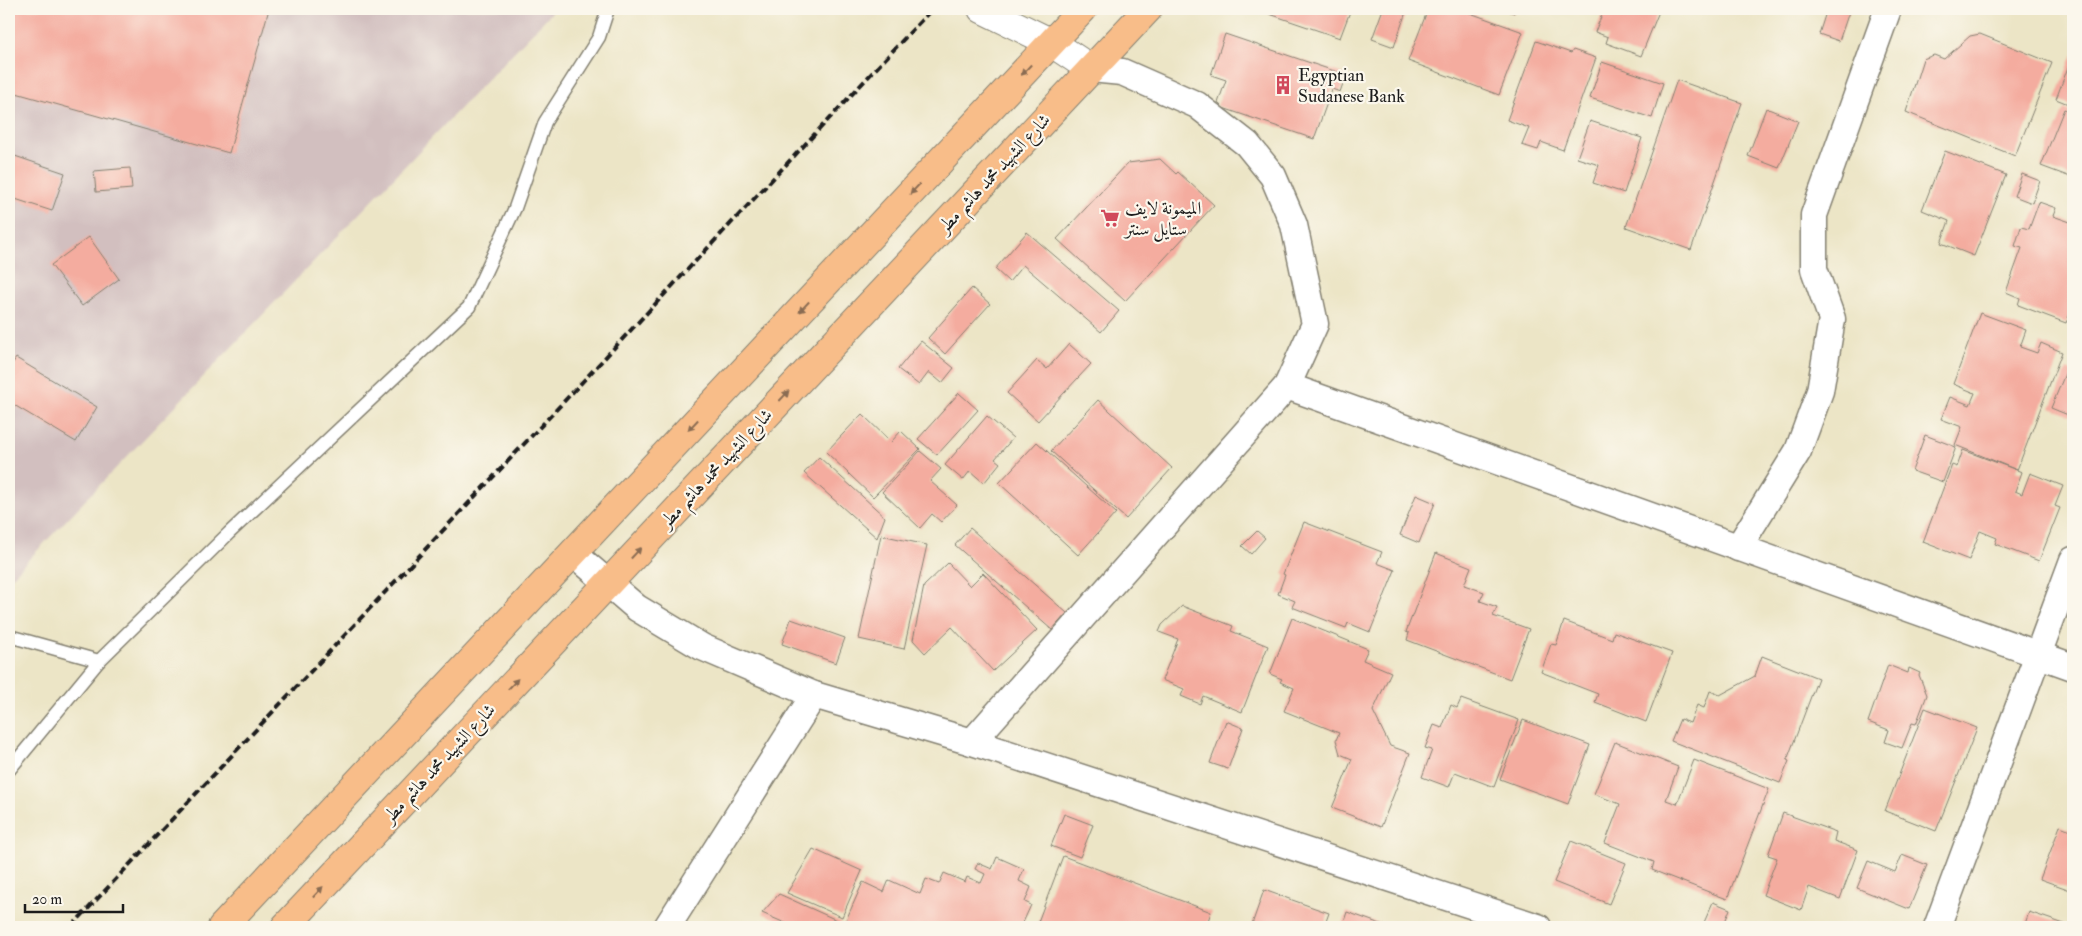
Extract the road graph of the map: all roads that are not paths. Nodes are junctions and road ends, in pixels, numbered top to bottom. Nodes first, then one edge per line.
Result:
1 (608, 9) edge
2 (982, 9) edge
3 (1083, 9) edge
4 (1148, 9) edge
5 (1888, 9) edge
6 (1052, 43) junction
7 (1091, 68) junction
8 (1287, 386) junction
9 (1738, 548) junction
10 (573, 553) junction
11 (2073, 560) edge
12 (608, 582) junction
13 (9, 636) edge
14 (2038, 654) junction
15 (99, 661) junction
16 (2073, 667) edge
17 (814, 695) junction
18 (972, 742) junction
19 (9, 770) edge
20 (222, 927) edge
21 (285, 927) edge
22 (667, 927) edge
23 (1538, 927) edge
24 (1937, 927) edge

1 - 15 lane
2 - 6 street
3 - 6 main road
4 - 7 main road, شارع الشهيد محمد هاشم مطر
5 - 9 street
6 - 7 street
6 -> 10 main road
7 - 8 street
12 -> 7 main road, شارع الشهيد محمد هاشم مطر
8 - 9 street
8 - 18 street
9 - 14 street
10 - 12 street
10 - 20 main road
11 - 14 street
12 - 17 street
21 -> 12 main road, شارع الشهيد محمد هاشم مطر
13 - 15 lane
14 - 16 street
14 - 24 street
15 - 19 lane
17 - 18 street
17 - 22 street
18 - 23 street

